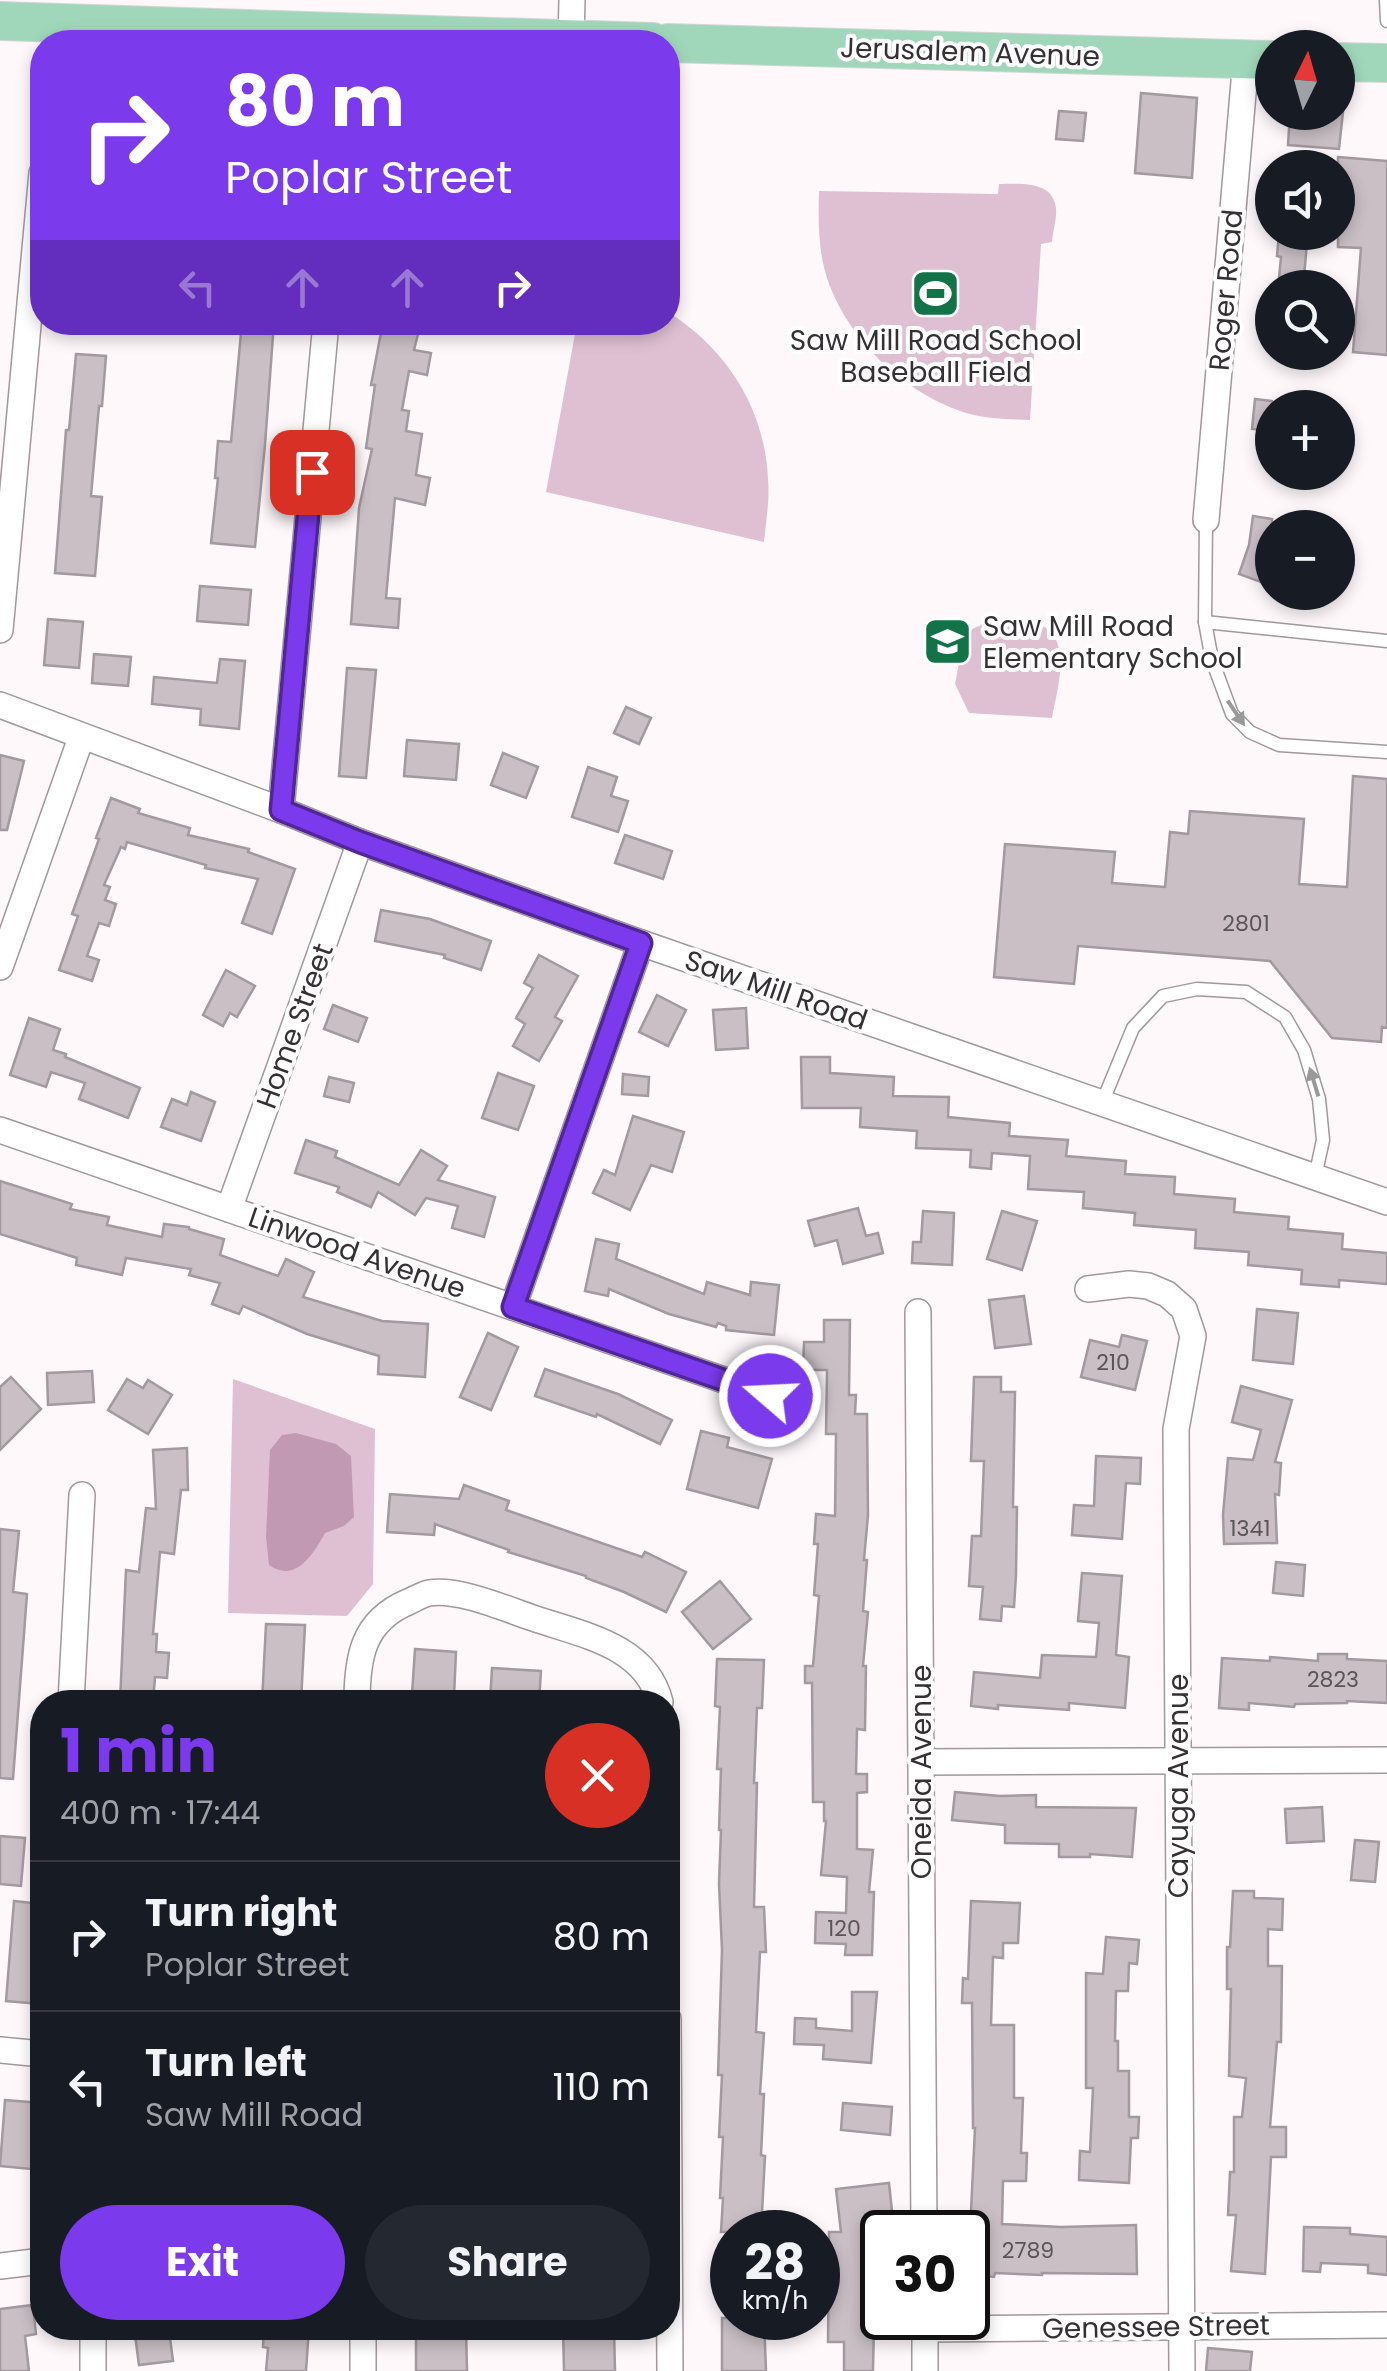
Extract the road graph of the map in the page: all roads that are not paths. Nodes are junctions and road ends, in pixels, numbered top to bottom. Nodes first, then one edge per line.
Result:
1 (572, 0) edge
2 (1386, 0) edge
3 (1387, 21) edge
4 (0, 22) edge
5 (41, 30) edge
6 (570, 30) edge
7 (680, 43) edge
8 (1255, 60) edge
9 (1355, 62) edge
10 (1387, 63) edge
11 (1255, 95) edge
12 (30, 303) edge
13 (325, 335) edge
14 (1206, 520) joint
15 (1205, 622) junction
16 (0, 630) edge
17 (1387, 641) edge
18 (0, 706) edge
19 (81, 738) junction
20 (1387, 752) edge
21 (281, 810) junction
22 (360, 842) junction
23 (641, 943) junction
24 (0, 967) edge
25 (1102, 1104) junction
26 (0, 1130) edge
27 (1315, 1177) junction
28 (1387, 1202) edge
29 (230, 1209) junction
30 (1088, 1288) dead end
31 (513, 1307) junction
32 (918, 1312) dead end
33 (770, 1396) dead end
34 (82, 1495) dead end
35 (71, 1690) edge
36 (357, 1690) edge
37 (656, 1690) edge
38 (1387, 1760) edge
39 (921, 1762) junction
40 (1178, 1762) junction
41 (0, 2050) edge
42 (30, 2053) edge
43 (924, 2210) edge
44 (30, 2262) edge
45 (0, 2266) edge
46 (990, 2324) edge
47 (1387, 2324) edge
48 (1182, 2326) junction
49 (94, 2340) edge
50 (363, 2340) edge
51 (670, 2340) edge
52 (925, 2340) edge
53 (93, 2371) edge
54 (363, 2371) edge
55 (670, 2371) edge
56 (925, 2371) edge
57 (1182, 2371) edge

1 - 6 street
2 - 3 lane
4 - 5 main road
7 - 8 main road, Jerusalem Avenue
9 - 10 main road
11 - 14 street, Roger Road
12 - 16 street
13 - 21 street
14 - 15 lane
15 - 17 lane
15 -> 20 lane
18 - 19 street, Saw Mill Road
19 - 21 street, Saw Mill Road
19 - 24 street
21 - 22 street, Saw Mill Road
22 - 23 street, Saw Mill Road
22 - 29 street, Home Street
23 - 25 street, Saw Mill Road
23 - 31 street
25 - 27 street, Saw Mill Road
27 -> 25 lane
26 - 29 street, Linwood Avenue
27 - 28 street, Saw Mill Road
29 - 31 street, Linwood Avenue
30 - 40 street, Cayuga Avenue
31 - 33 street, Linwood Avenue
32 - 39 street, Oneida Avenue
34 - 35 street
36 - 37 street
38 - 40 street
39 - 40 street
39 - 43 street, Oneida Avenue
40 - 48 street, Cayuga Avenue
41 - 42 street
44 - 45 street
46 - 48 street, Genessee Street
47 - 48 street, Genessee Street
48 - 57 street, Cayuga Avenue
49 - 53 street
50 - 54 street
51 - 55 street
52 - 56 street

